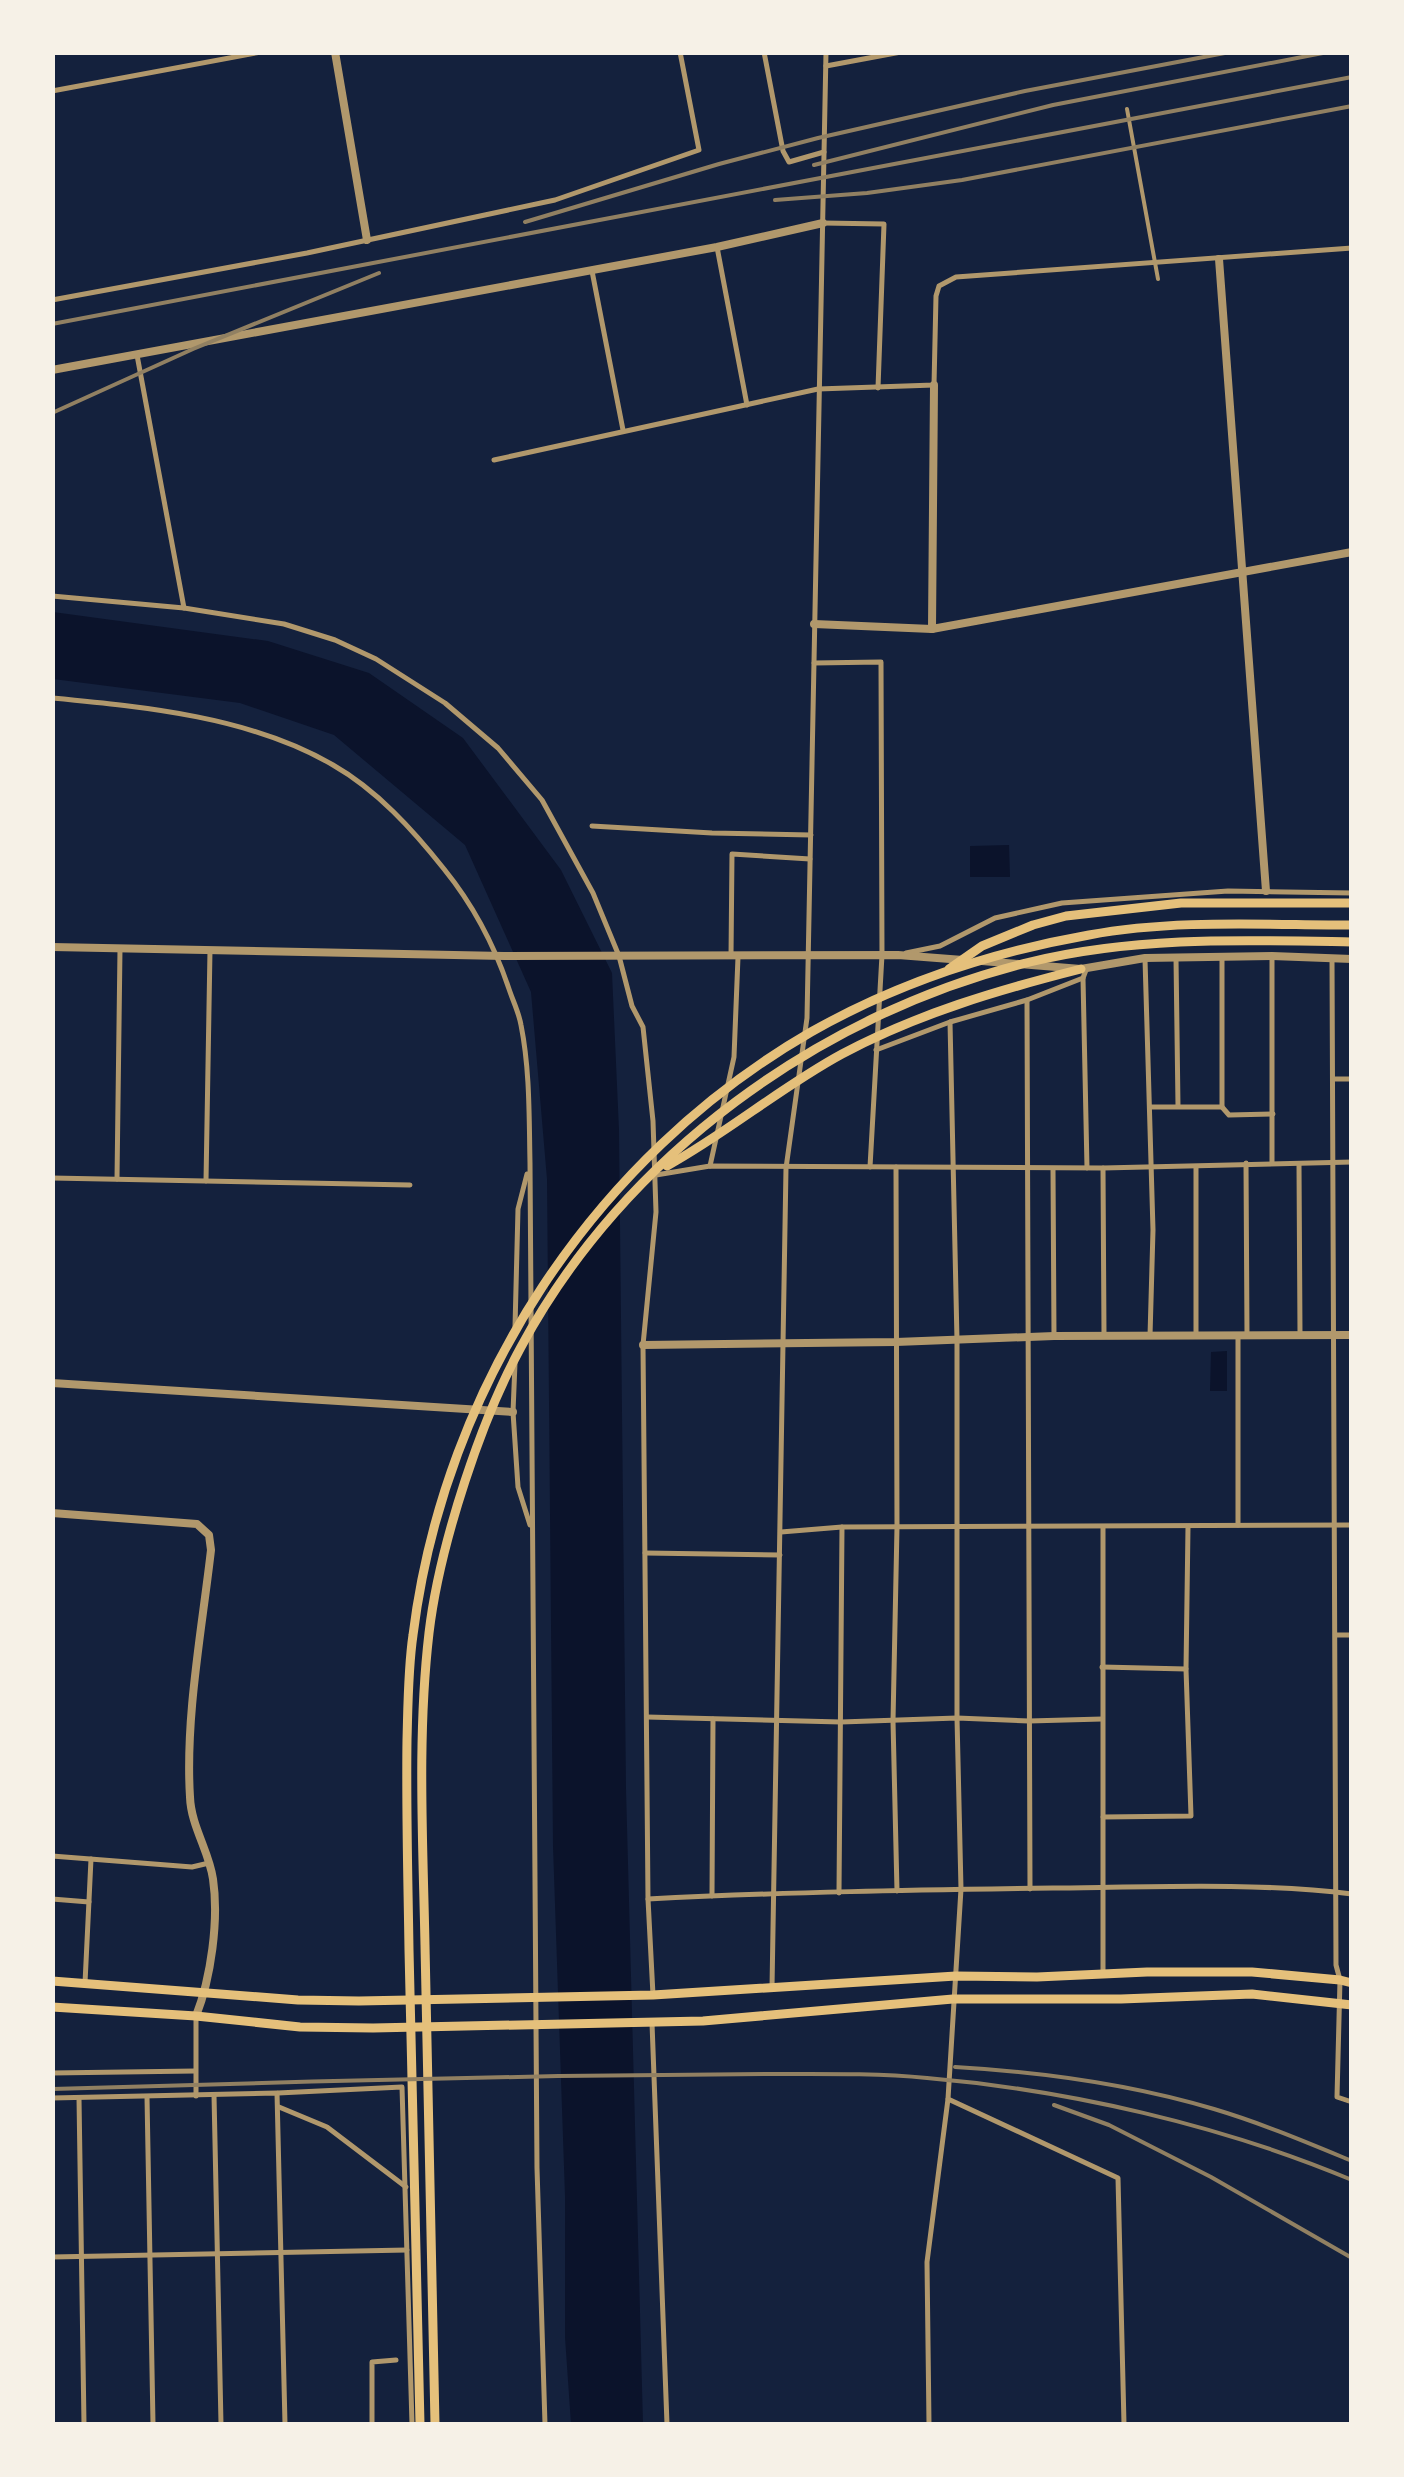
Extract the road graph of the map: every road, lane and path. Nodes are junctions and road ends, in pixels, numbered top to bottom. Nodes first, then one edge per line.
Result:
1 (262, 52) edge
2 (335, 52) edge
3 (680, 52) edge
4 (764, 52) edge
5 (826, 52) edge
6 (901, 52) edge
7 (826, 66) junction
8 (52, 91) edge
9 (1126, 108) dead end
10 (824, 152) junction
11 (823, 223) junction
12 (367, 240) junction
13 (717, 247) junction
14 (1352, 248) edge
15 (1219, 259) junction
16 (592, 270) junction
17 (1158, 279) dead end
18 (52, 300) edge
19 (137, 355) junction
20 (52, 370) edge
21 (934, 385) junction
22 (878, 388) junction
23 (818, 389) junction
24 (747, 405) junction
25 (622, 430) junction
26 (494, 460) dead end
27 (1352, 552) edge
28 (1244, 572) junction
29 (52, 596) edge
30 (184, 608) junction
31 (814, 624) junction
32 (932, 629) junction
33 (814, 663) junction
34 (52, 698) edge
35 (592, 826) dead end
36 (810, 835) junction
37 (810, 859) junction
38 (1266, 891) junction
39 (1352, 892) edge
40 (1352, 903) edge
41 (1352, 926) edge
42 (1352, 942) edge
43 (52, 947) edge
44 (120, 949) junction
45 (210, 950) junction
46 (882, 955) junction
47 (898, 955) junction
48 (500, 956) junction
49 (615, 956) junction
50 (734, 956) junction
51 (1272, 956) junction
52 (808, 957) junction
53 (1222, 957) junction
54 (1145, 958) junction
55 (1176, 958) junction
56 (1352, 958) edge
57 (1332, 959) junction
58 (1083, 972) junction
59 (943, 973) junction
60 (1027, 1000) junction
61 (950, 1022) junction
62 (876, 1050) junction
63 (1334, 1079) junction
64 (1352, 1079) edge
65 (1178, 1106) junction
66 (1150, 1107) junction
67 (1222, 1107) junction
68 (1274, 1114) junction
69 (530, 1162) junction
70 (1272, 1162) junction
71 (1334, 1162) junction
72 (1352, 1162) edge
73 (1246, 1163) junction
74 (1298, 1164) junction
75 (710, 1166) junction
76 (870, 1166) junction
77 (1152, 1166) junction
78 (896, 1167) junction
79 (954, 1167) junction
80 (1196, 1167) junction
81 (786, 1168) junction
82 (1028, 1168) junction
83 (1053, 1168) junction
84 (1087, 1168) junction
85 (1102, 1168) junction
86 (653, 1175) junction
87 (52, 1178) edge
88 (116, 1179) junction
89 (206, 1181) junction
90 (410, 1185) dead end
91 (1196, 1334) junction
92 (1300, 1334) junction
93 (1352, 1335) edge
94 (1028, 1336) junction
95 (1054, 1336) junction
96 (1150, 1336) junction
97 (1242, 1336) junction
98 (1334, 1336) junction
99 (1104, 1337) junction
100 (957, 1340) junction
101 (783, 1342) junction
102 (896, 1342) junction
103 (644, 1345) junction
104 (52, 1383) edge
105 (513, 1412) junction
106 (52, 1513) edge
107 (1238, 1525) junction
108 (1335, 1525) junction
109 (958, 1526) junction
110 (1028, 1526) junction
111 (1102, 1526) junction
112 (1352, 1526) edge
113 (842, 1527) junction
114 (896, 1527) junction
115 (1188, 1527) junction
116 (532, 1532) junction
117 (781, 1532) junction
118 (645, 1552) junction
119 (780, 1555) junction
120 (1336, 1635) junction
121 (1352, 1635) edge
122 (1102, 1667) junction
123 (1186, 1669) junction
124 (647, 1717) junction
125 (957, 1718) junction
126 (714, 1719) junction
127 (1102, 1719) junction
128 (776, 1720) junction
129 (1029, 1721) junction
130 (842, 1722) junction
131 (893, 1722) junction
132 (1102, 1818) junction
133 (52, 1856) edge
134 (91, 1859) junction
135 (209, 1863) junction
136 (1104, 1888) junction
137 (960, 1889) junction
138 (1030, 1889) junction
139 (896, 1891) junction
140 (839, 1892) junction
141 (1338, 1892) junction
142 (1352, 1894) edge
143 (775, 1895) junction
144 (712, 1896) junction
145 (52, 1899) edge
146 (648, 1899) junction
147 (89, 1902) junction
148 (1103, 1974) junction
149 (956, 1976) junction
150 (1340, 1980) junction
151 (52, 1981) edge
152 (85, 1983) junction
153 (1352, 1983) edge
154 (772, 1989) junction
155 (206, 1992) junction
156 (649, 1996) junction
157 (535, 1999) junction
158 (953, 1999) junction
159 (1338, 2003) junction
160 (1352, 2005) edge
161 (52, 2007) edge
162 (196, 2016) junction
163 (649, 2022) junction
164 (537, 2023) junction
165 (196, 2071) junction
166 (52, 2073) edge
167 (277, 2093) junction
168 (214, 2095) junction
169 (196, 2096) junction
170 (147, 2097) junction
171 (52, 2098) edge
172 (79, 2098) junction
173 (948, 2099) junction
174 (1352, 2102) edge
175 (278, 2106) junction
176 (406, 2188) junction
177 (407, 2250) junction
178 (282, 2252) junction
179 (217, 2254) junction
180 (150, 2255) junction
181 (82, 2256) junction
182 (52, 2257) edge
183 (396, 2360) dead end
184 (84, 2424) edge
185 (153, 2424) edge
186 (221, 2424) edge
187 (285, 2424) edge
188 (372, 2424) edge
189 (412, 2424) edge
190 (420, 2424) edge
191 (435, 2424) edge
192 (545, 2424) edge
193 (667, 2424) edge
194 (929, 2424) edge
195 (1124, 2424) edge

1 - 8 street
2 - 12 street
3 - 12 street
4 - 10 street
5 - 7 street
6 - 7 street
7 - 10 street
9 - 17 street
10 - 11 street
11 - 13 street
11 - 22 street
11 - 23 street
12 - 18 street
13 - 16 street
13 - 24 street
14 - 15 street
15 - 21 street
15 - 28 street
16 - 19 street
16 - 25 street
19 - 20 street
19 - 30 street
21 - 22 street
21 - 32 street
22 - 23 street
23 - 24 street
23 - 31 street
24 - 25 street
25 - 26 street
27 - 28 street
28 - 32 street
28 - 38 street
29 - 30 street
30 - 49 street
31 - 32 street
31 - 33 street
33 - 36 street
33 - 46 street
34 - 48 street
35 - 36 street
36 - 37 street
37 - 50 street
37 - 52 street
38 - 39 street
38 - 47 street
40 - 59 highway
41 - 59 highway
42 - 86 highway
43 - 44 street
44 - 45 street
44 - 88 street
45 - 48 street
45 - 89 street
46 - 47 street
46 - 52 street
46 - 62 street
47 - 58 street
48 - 49 street
48 - 69 street
49 - 50 street
49 - 86 street
50 - 52 street
50 - 75 street
51 - 53 street
51 - 57 street
51 - 68 street
52 - 81 street
53 - 55 street
53 - 67 street
54 - 55 street
54 - 58 street
54 - 66 street
55 - 65 street
56 - 57 street
57 - 63 street
58 - 60 street
58 - 84 street
58 - 86 highway
59 - 190 highway
60 - 61 street
60 - 82 street
61 - 62 street
61 - 79 street
62 - 76 street
63 - 64 street
63 - 71 street
65 - 66 street
65 - 67 street
66 - 77 street
67 - 68 street
68 - 70 street
69 - 105 street
69 - 116 street
70 - 73 street
70 - 74 street
71 - 72 street
71 - 74 street
71 - 98 street
73 - 80 street
73 - 97 street
74 - 92 street
75 - 81 street
75 - 86 street
76 - 78 street
76 - 81 street
77 - 80 street
77 - 85 street
77 - 96 street
78 - 79 street
78 - 102 street
79 - 82 street
79 - 100 street
80 - 91 street
81 - 101 street
82 - 83 street
82 - 94 street
83 - 84 street
83 - 95 street
84 - 85 street
85 - 99 street
86 - 103 street
86 - 191 highway
87 - 88 street
88 - 89 street
89 - 90 street
91 - 96 street
91 - 97 street
92 - 97 street
92 - 98 street
93 - 98 street
94 - 95 street
94 - 100 street
94 - 110 street
95 - 99 street
96 - 99 street
97 - 107 street
98 - 108 street
100 - 102 street
100 - 109 street
101 - 102 street
101 - 103 street
101 - 117 street
102 - 114 street
103 - 118 street
104 - 105 street
105 - 116 street
106 - 135 street
107 - 108 street
107 - 115 street
108 - 112 street
108 - 120 street
109 - 110 street
109 - 114 street
109 - 125 street
110 - 111 street
110 - 129 street
111 - 115 street
111 - 122 street
113 - 114 street
113 - 117 street
113 - 130 street
114 - 131 street
115 - 123 street
116 - 157 street
117 - 119 street
118 - 119 street
118 - 124 street
119 - 128 street
120 - 121 street
120 - 141 street
122 - 123 street
122 - 127 street
123 - 132 street
124 - 126 street
124 - 146 street
125 - 129 street
125 - 131 street
125 - 137 street
126 - 128 street
126 - 144 street
127 - 129 street
127 - 132 street
128 - 130 street
128 - 143 street
129 - 138 street
130 - 131 street
130 - 140 street
131 - 139 street
132 - 136 street
133 - 134 street
134 - 135 street
134 - 147 street
135 - 155 street
136 - 138 street
136 - 141 street
136 - 148 street
137 - 138 street
137 - 139 street
137 - 149 street
139 - 140 street
140 - 143 street
141 - 142 street
141 - 150 street
143 - 144 street
143 - 154 street
144 - 146 street
145 - 147 street
146 - 156 street
147 - 152 street
148 - 149 highway
148 - 150 highway
149 - 154 highway
149 - 158 street
150 - 153 highway
150 - 159 street
151 - 152 highway
152 - 155 highway
154 - 156 highway
155 - 157 highway
155 - 162 street
156 - 157 highway
157 - 164 street
158 - 159 highway
158 - 163 highway
158 - 173 street
159 - 160 highway
159 - 174 street
161 - 162 highway
162 - 164 highway
162 - 165 street
163 - 164 highway
163 - 193 street
164 - 192 street
165 - 166 street
165 - 169 street
167 - 168 street
167 - 175 street
167 - 176 street
168 - 169 street
168 - 179 street
169 - 170 street
170 - 172 street
170 - 180 street
171 - 172 street
172 - 181 street
173 - 194 street
173 - 195 street
175 - 176 street
175 - 178 street
176 - 177 street
177 - 178 street
177 - 189 street
178 - 179 street
178 - 187 street
179 - 180 street
179 - 186 street
180 - 181 street
180 - 185 street
181 - 182 street
181 - 184 street
183 - 188 street

